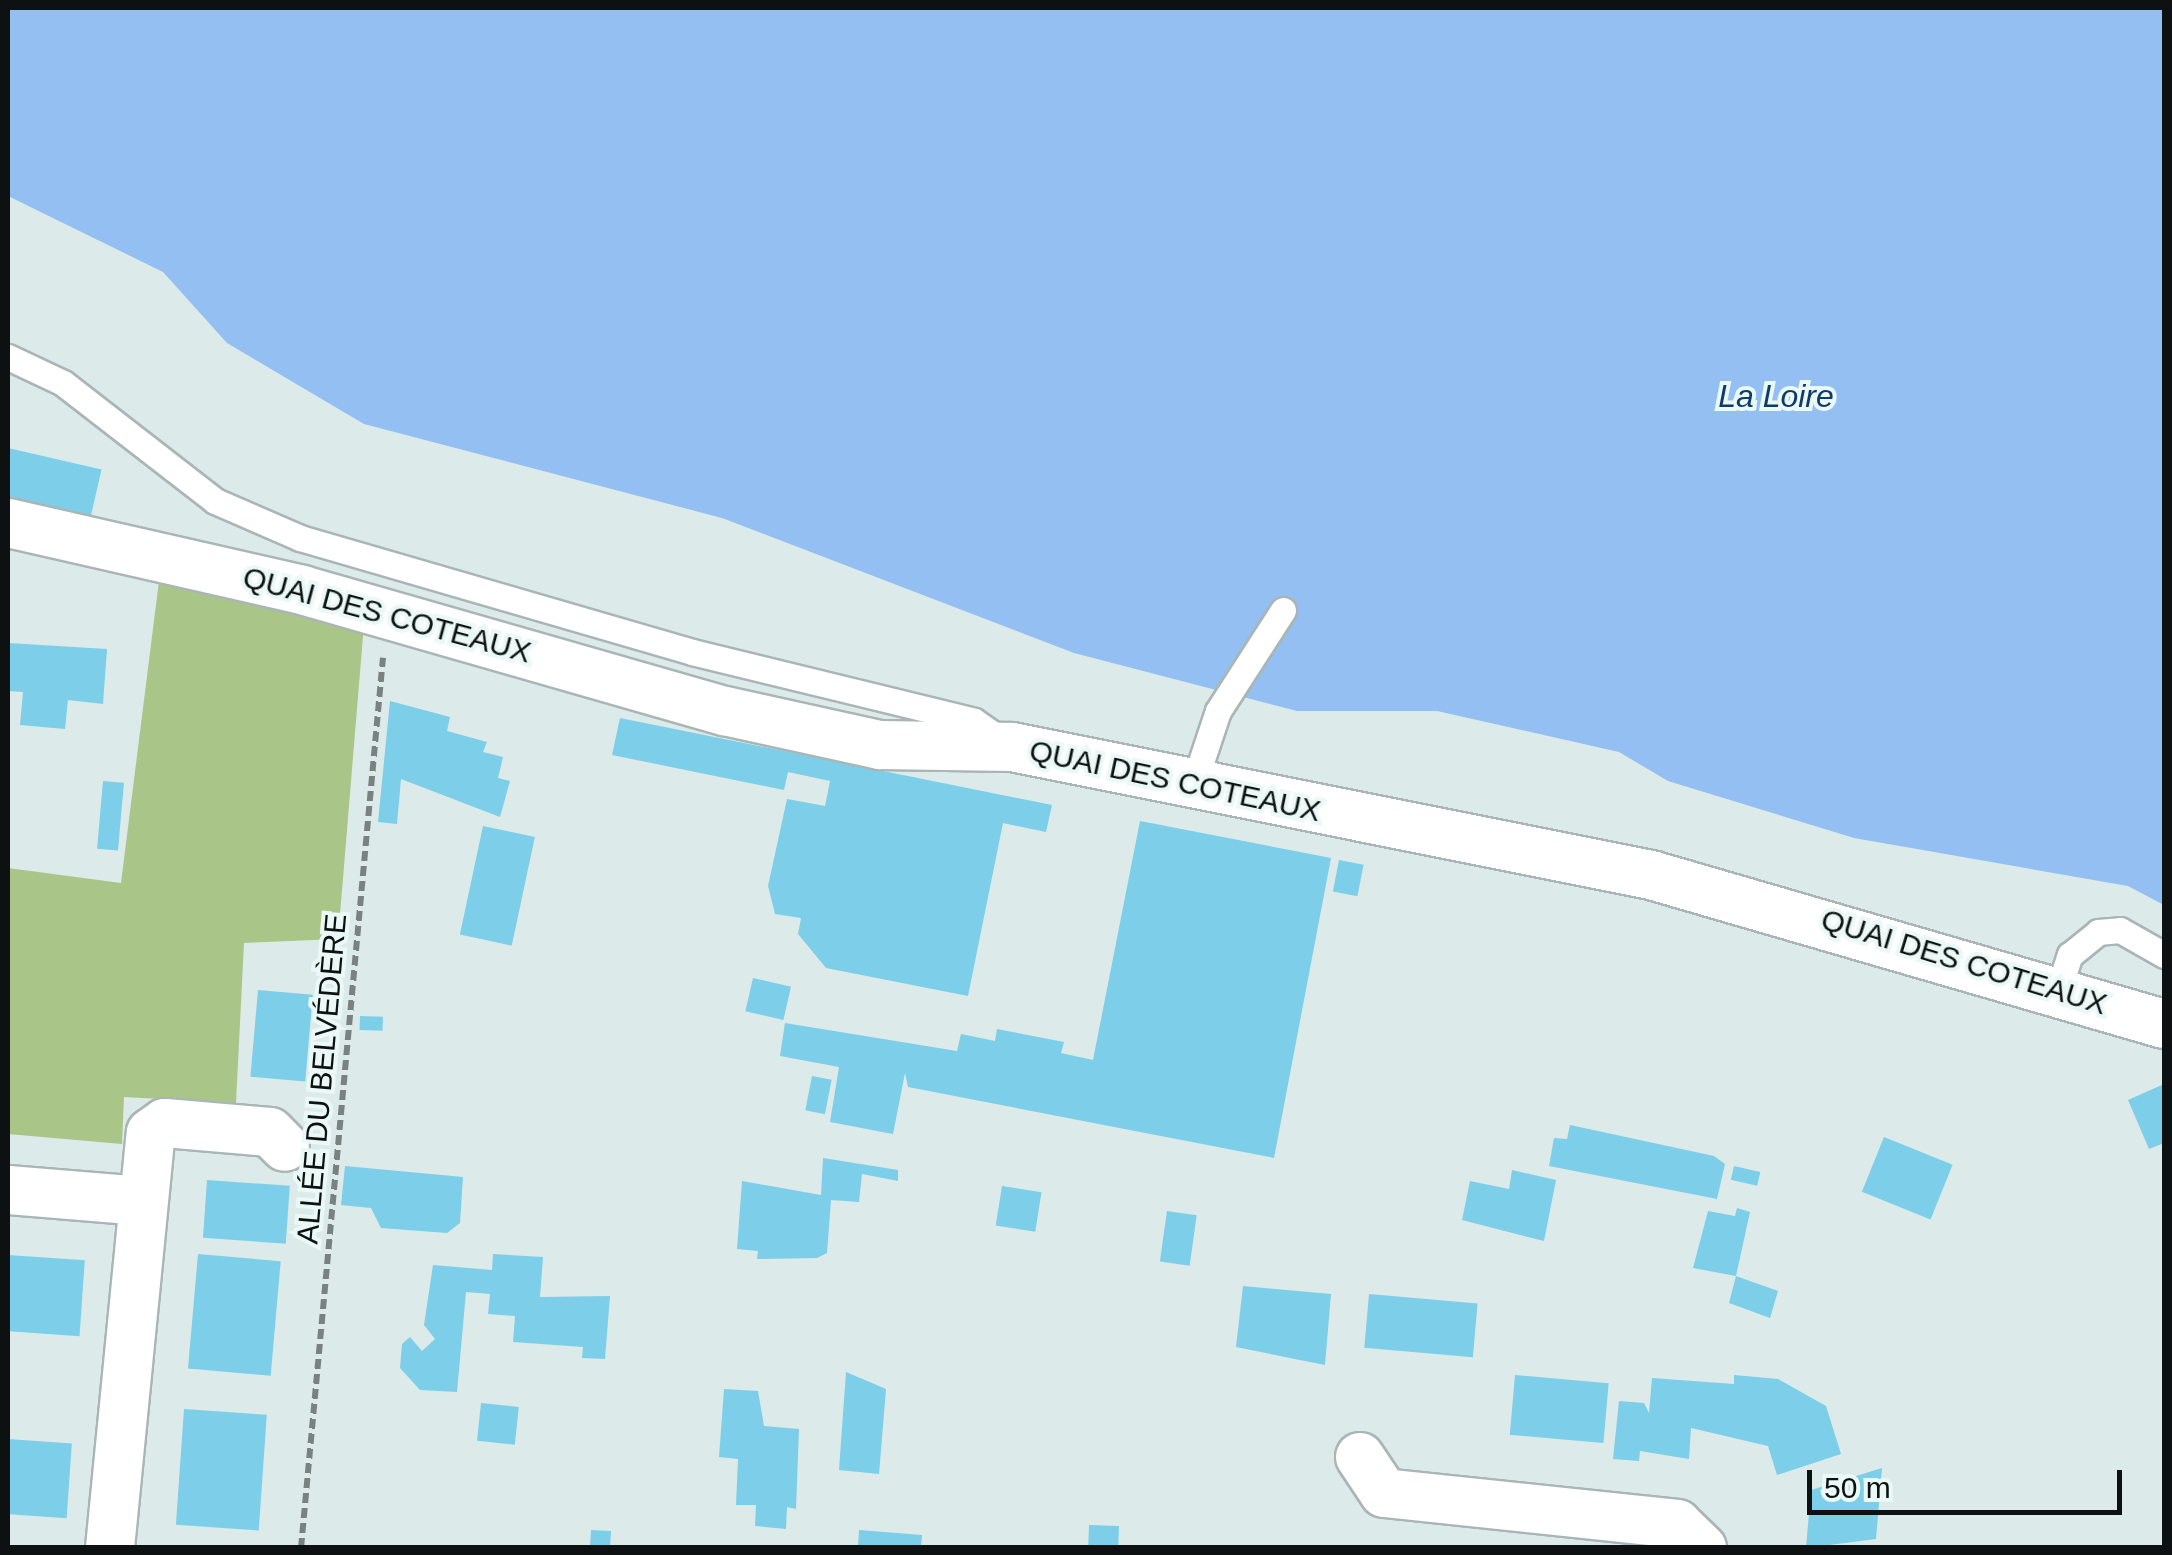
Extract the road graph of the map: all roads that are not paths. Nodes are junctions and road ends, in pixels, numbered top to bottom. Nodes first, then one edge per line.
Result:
1 (8, 357) edge
2 (8, 523) edge
3 (1283, 610) dead end
4 (1012, 747) junction
5 (1193, 786) junction
6 (2164, 955) edge
7 (2059, 988) junction
8 (2164, 1024) edge
9 (285, 1147) dead end
10 (8, 1190) edge
11 (143, 1201) junction
12 (1360, 1457) dead end
13 (110, 1548) edge
14 (1702, 1548) edge

1 - 4 lane
2 - 4 street, QUAI DES COTEAUX
3 - 5 lane
4 - 5 street, QUAI DES COTEAUX
5 - 7 street, QUAI DES COTEAUX
6 - 7 lane
7 - 8 street, QUAI DES COTEAUX
9 - 11 street
10 - 11 street
11 - 13 street
12 - 14 street

